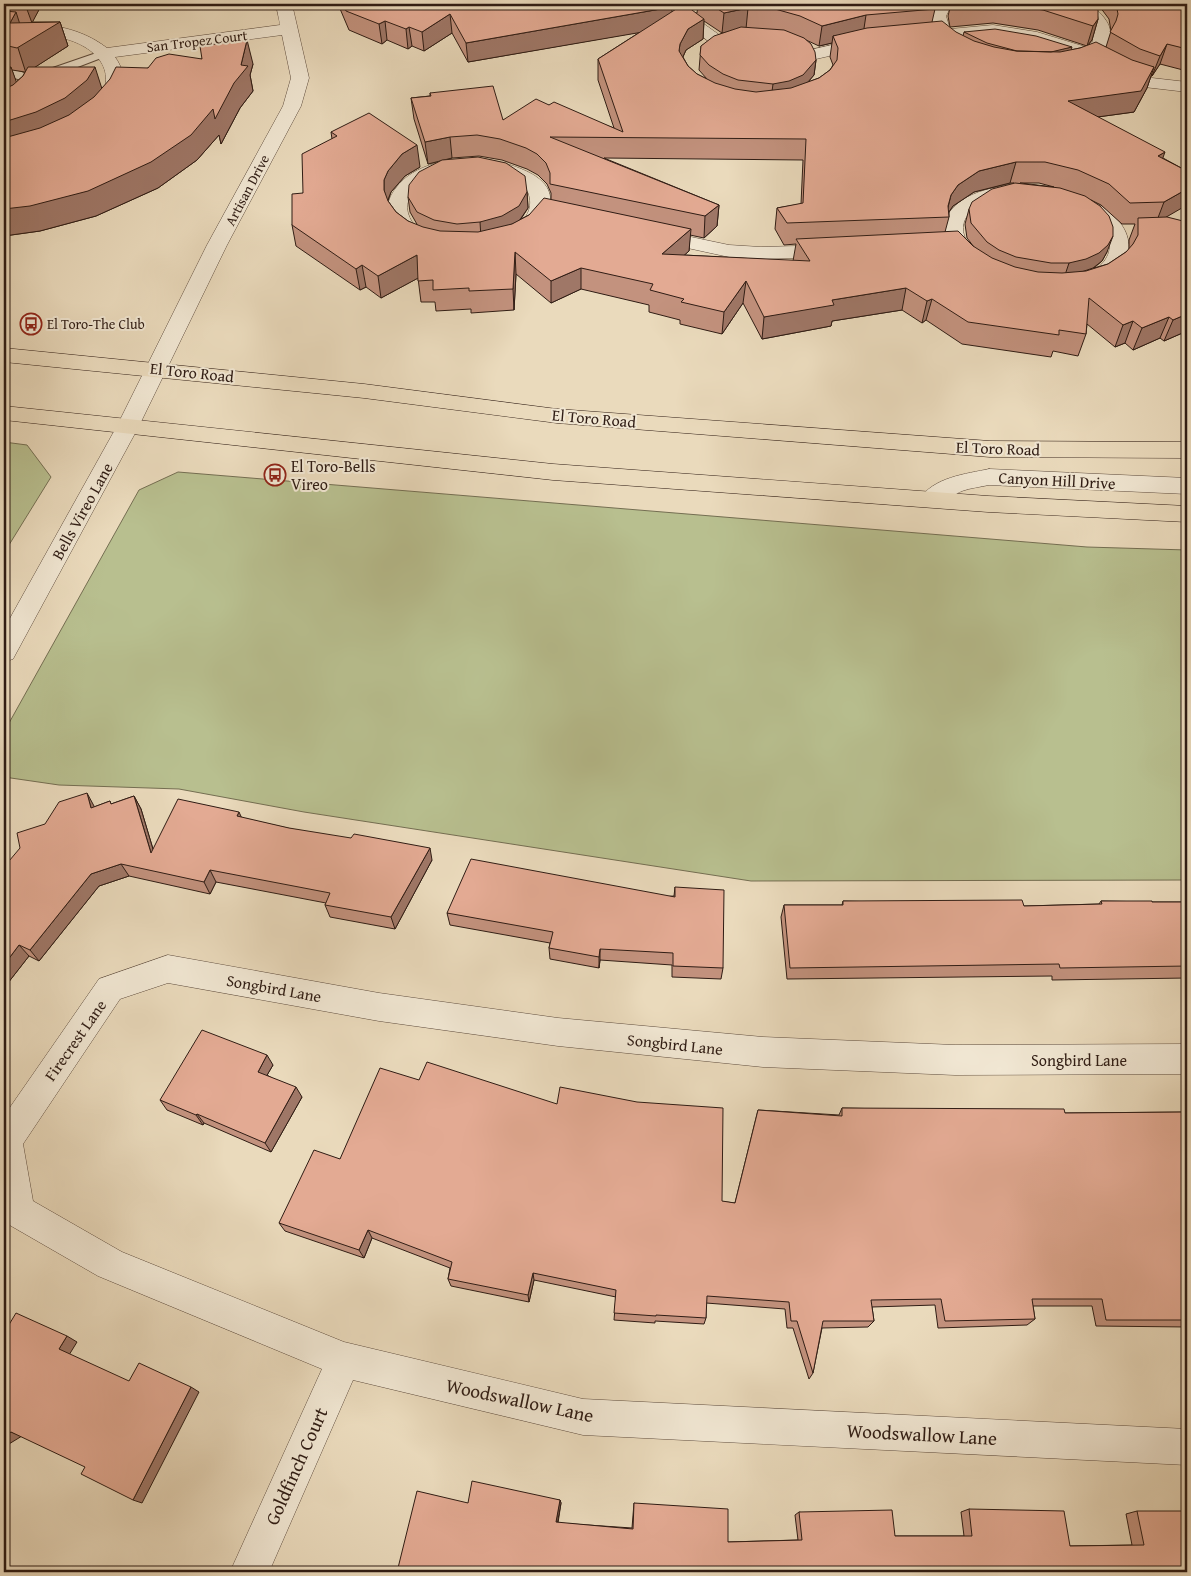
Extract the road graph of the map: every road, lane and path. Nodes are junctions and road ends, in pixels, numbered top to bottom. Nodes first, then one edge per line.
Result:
1 (284, 4) edge
2 (666, 4) edge
3 (944, 4) edge
4 (1080, 4) edge
5 (4, 29) edge
6 (289, 29) junction
7 (943, 35) junction
8 (908, 38) edge
9 (881, 40) edge
10 (801, 45) edge
11 (701, 47) edge
12 (105, 53) junction
13 (816, 54) junction
14 (970, 54) edge
15 (1091, 54) junction
16 (1057, 65) edge
17 (825, 71) edge
18 (4, 72) edge
19 (29, 81) junction
20 (1187, 87) edge
21 (4, 112) edge
22 (99, 115) edge
23 (549, 213) joint
24 (634, 231) edge
25 (948, 245) joint
26 (853, 250) edge
27 (4, 355) edge
28 (158, 369) junction
29 (4, 414) edge
30 (128, 426) junction
31 (1187, 450) edge
32 (1187, 486) edge
33 (931, 500) junction
34 (1187, 514) edge
35 (4, 652) edge
36 (168, 969) joint
37 (1187, 1059) edge
38 (6, 1141) joint
39 (344, 1360) junction
40 (1187, 1447) edge
41 (249, 1572) edge

1 - 6 street, Artisan Drive
2 - 11 street
3 - 7 street
4 - 15 street
5 - 12 street
6 - 12 street, San Tropez Court
6 - 28 street, Artisan Drive
7 - 8 street
7 - 14 street
7 - 15 street
9 - 13 street
10 - 13 street
12 - 19 lane
12 - 22 street
13 - 17 street
15 - 16 street
15 - 20 street
18 - 19 lane
19 - 21 lane
23 - 23 street
24 - 26 street
25 - 25 street
27 - 28 main road, El Toro Road
28 - 30 street, Bells Vireo Lane
28 - 31 main road, El Toro Road
29 - 30 main road
30 - 33 main road
30 - 35 street, Bells Vireo Lane
32 - 33 street, Canyon Hill Drive
33 - 34 main road
36 - 37 street, Songbird Lane
36 - 38 street, Firecrest Lane
38 - 39 street, Woodswallow Lane
39 - 40 street, Woodswallow Lane
39 - 41 street, Goldfinch Court

